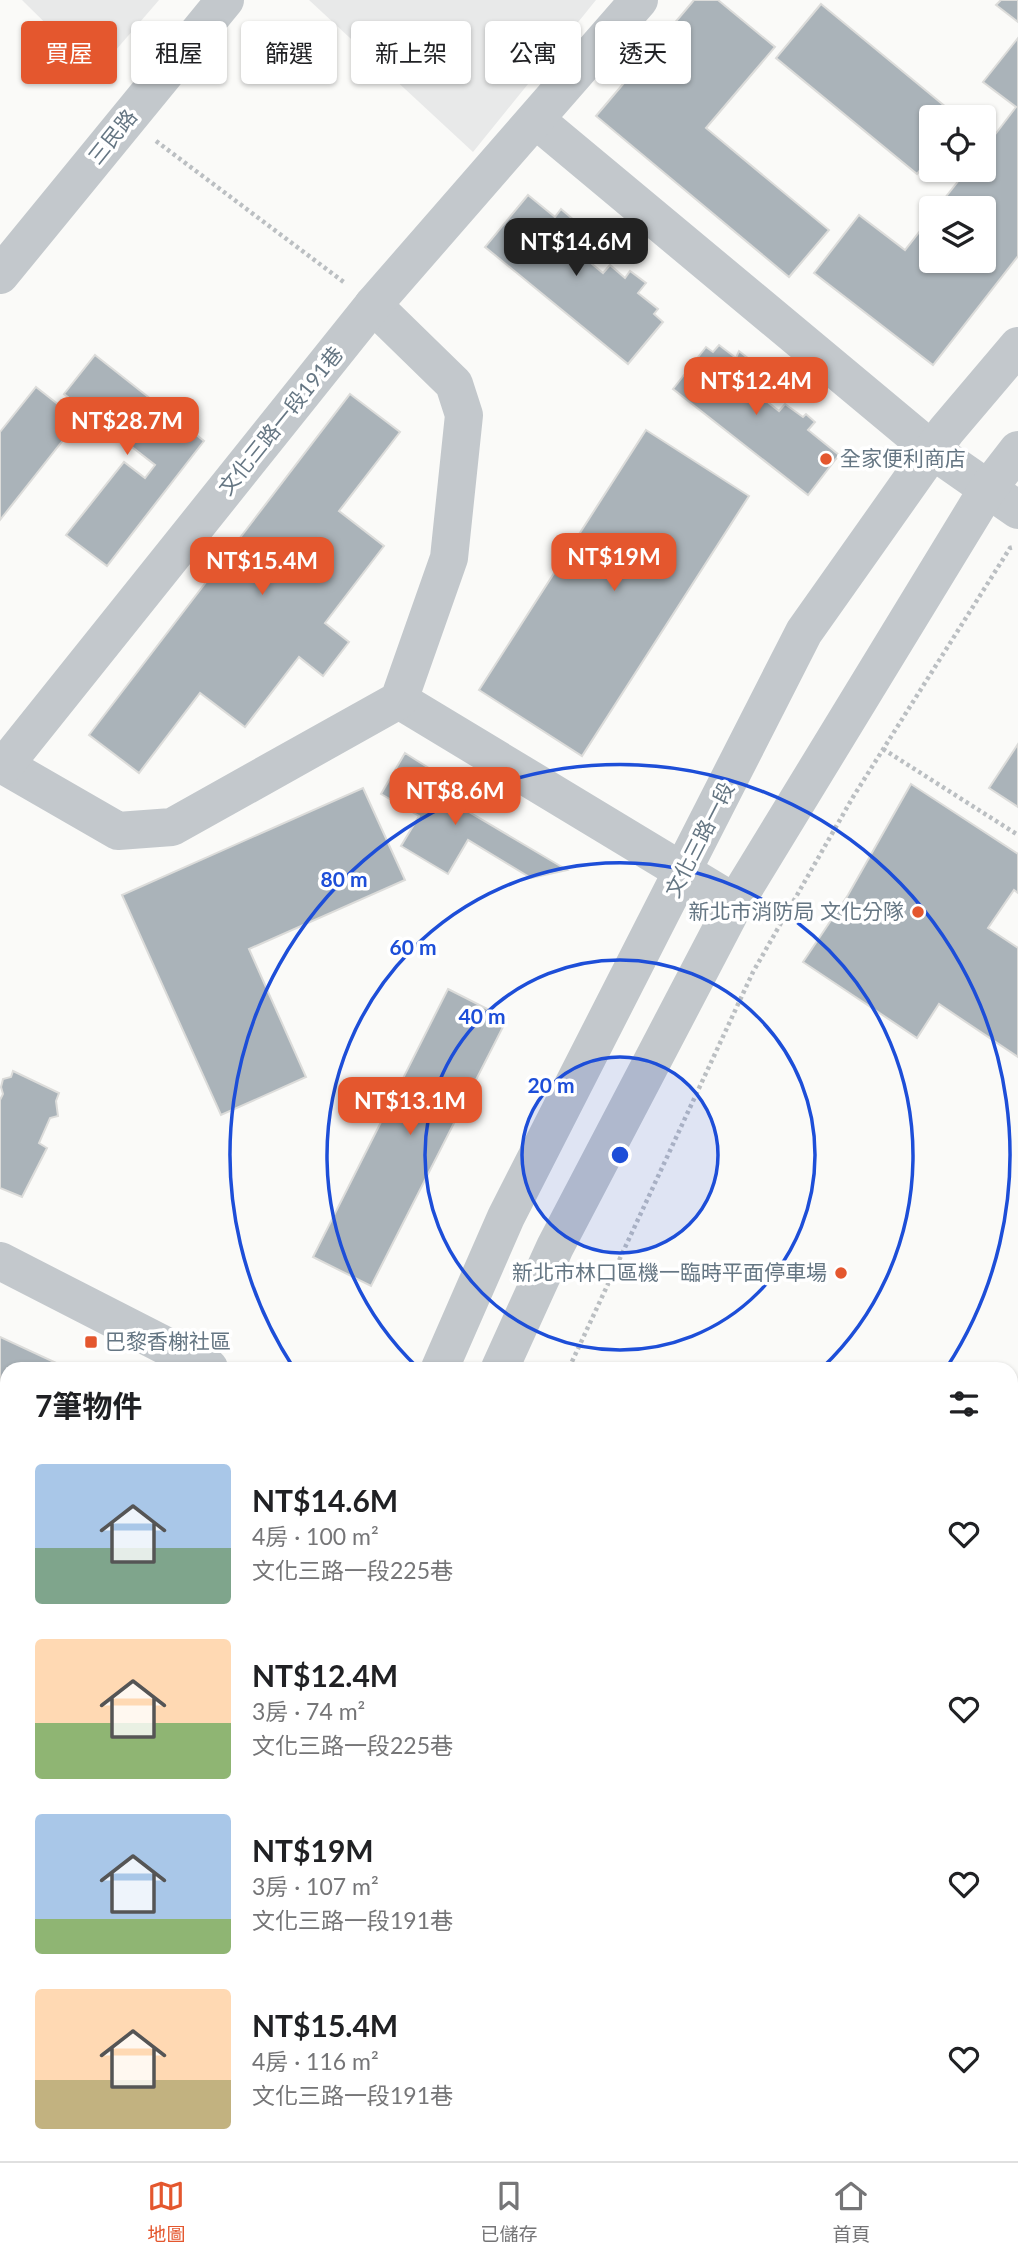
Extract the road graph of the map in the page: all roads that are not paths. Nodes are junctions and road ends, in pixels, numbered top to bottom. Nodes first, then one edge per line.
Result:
1 (225, 0) edge
2 (639, 0) edge
3 (536, 120) junction
4 (0, 275) edge
5 (373, 305) junction
6 (1018, 346) edge
7 (932, 450) junction
8 (1018, 450) edge
9 (1007, 491) edge
10 (399, 700) junction
11 (2, 765) edge
12 (685, 871) junction
13 (735, 903) junction
14 (0, 1261) edge
15 (197, 1362) edge
16 (443, 1362) edge
17 (503, 1362) edge

1 - 4 street, 三民路
2 - 3 street, 文化三路一段191巷
3 - 5 street, 文化三路一段191巷
3 - 7 street
5 - 10 street
5 - 11 street, 文化三路一段191巷
6 - 7 street, 文化三路一段
7 - 9 street
7 - 12 street, 文化三路一段
8 - 9 street
9 - 13 street
10 - 11 street, 文化三路一段191巷
10 - 12 street
12 - 13 street
12 - 16 street, 文化三路一段
13 - 17 street
14 - 15 street

